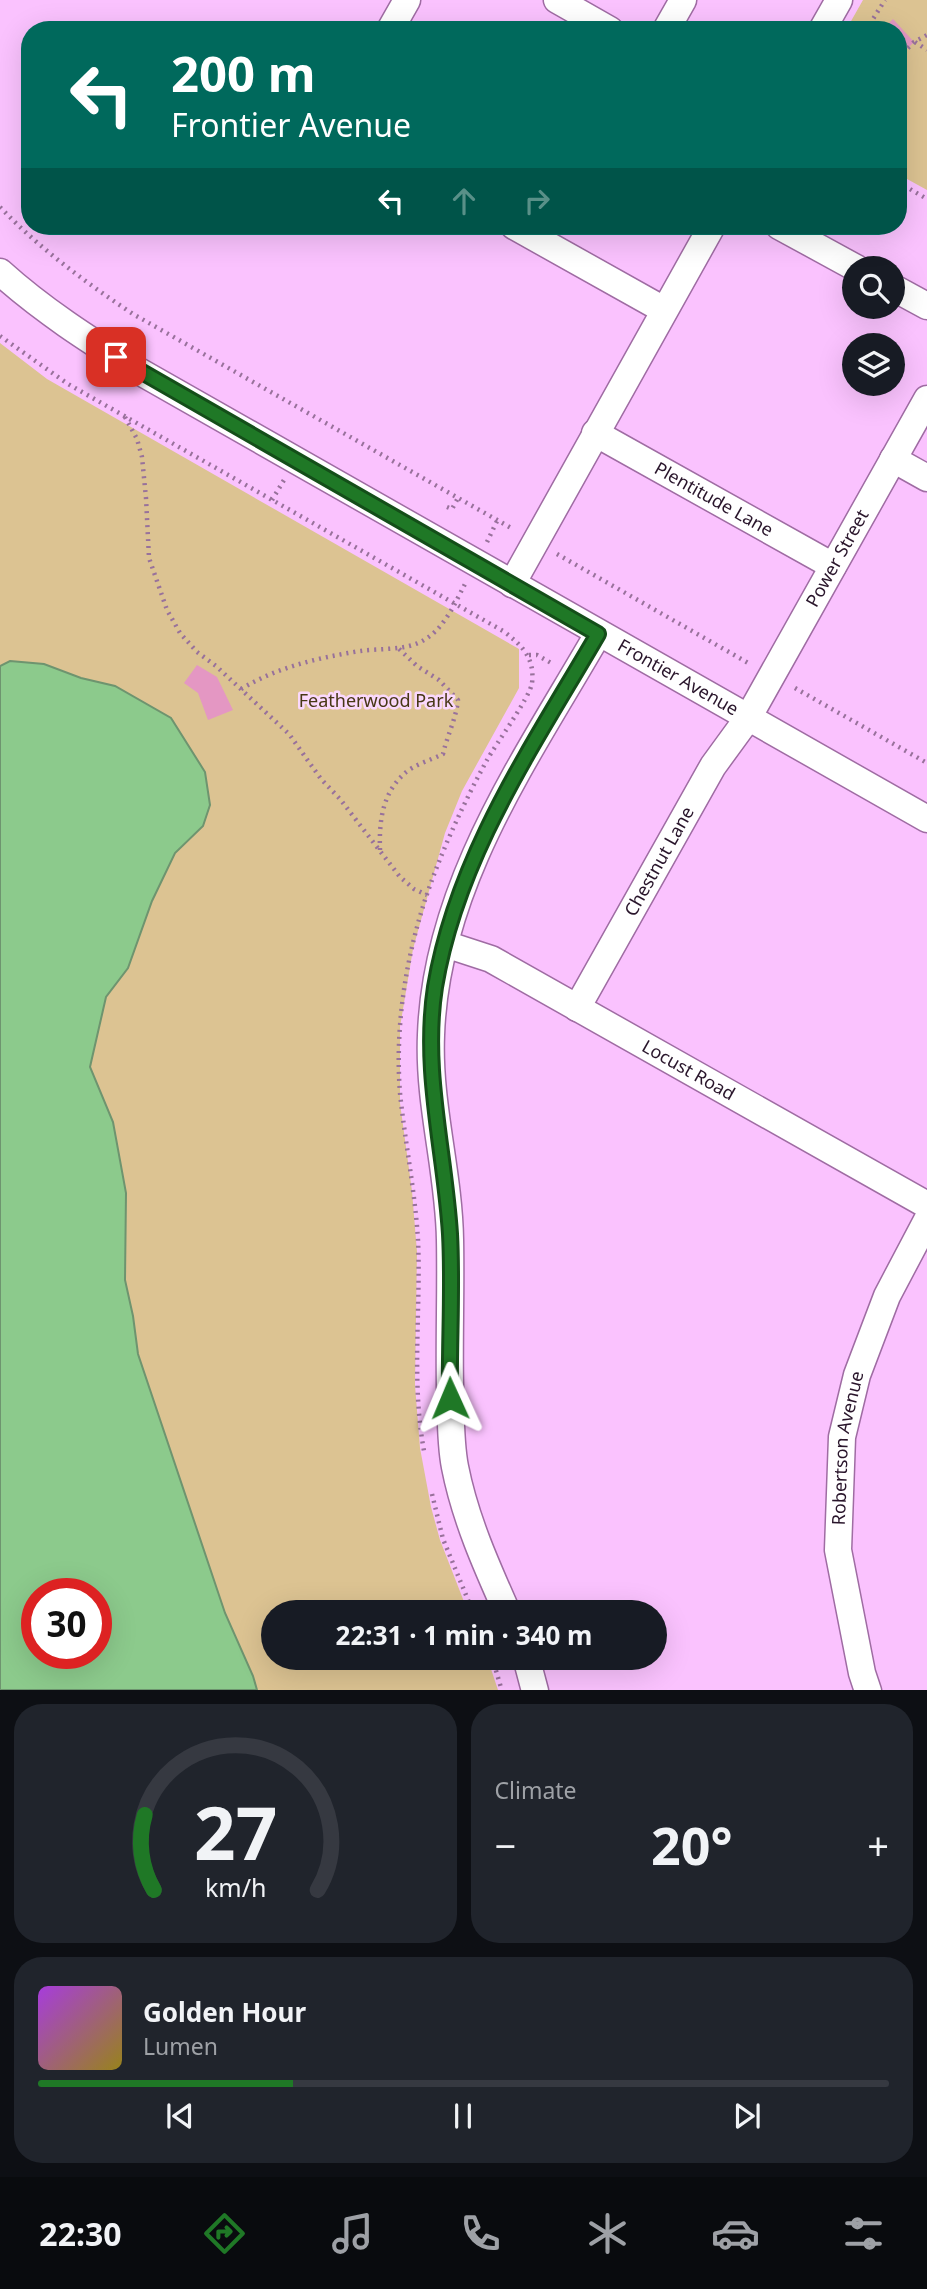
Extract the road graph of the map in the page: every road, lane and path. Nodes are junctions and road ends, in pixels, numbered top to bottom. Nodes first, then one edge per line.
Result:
1 (407, 0) edge
2 (557, 0) edge
3 (683, 0) edge
4 (839, 0) edge
5 (885, 0) edge
6 (395, 21) edge
7 (594, 21) edge
8 (671, 21) edge
9 (827, 21) edge
10 (872, 21) edge
11 (927, 35) edge
12 (915, 42) junction
13 (907, 50) edge
14 (927, 50) edge
15 (907, 187) edge
16 (927, 199) edge
17 (0, 206) edge
18 (21, 229) edge
19 (26, 235) edge
20 (530, 235) edge
21 (707, 235) edge
22 (796, 235) edge
23 (842, 260) edge
24 (0, 272) edge
25 (905, 295) edge
26 (927, 306) edge
27 (664, 310) junction
28 (0, 336) edge
29 (927, 399) edge
30 (125, 416) junction
31 (595, 433) junction
32 (893, 459) junction
33 (927, 478) edge
34 (458, 498) junction
35 (447, 507) dead end
36 (534, 542) junction
37 (833, 566) junction
38 (512, 584) junction
39 (454, 605) junction
40 (598, 634) junction
41 (397, 647) junction
42 (772, 676) junction
43 (242, 689) junction
44 (748, 718) junction
45 (927, 763) edge
46 (927, 819) edge
47 (380, 852) junction
48 (427, 895) junction
49 (445, 944) junction
50 (577, 1008) junction
51 (927, 1205) edge
52 (927, 1220) edge
53 (426, 1460) dead end
54 (430, 1484) dead end
55 (468, 1600) edge
56 (502, 1600) edge
57 (496, 1670) edge
58 (530, 1670) edge
59 (502, 1690) edge
60 (535, 1690) edge
61 (868, 1690) edge

1 - 6 street
2 - 7 street
3 - 8 street
4 - 9 street
5 - 10 path
11 - 12 path
12 - 13 path
12 - 14 path
15 - 16 path
17 - 18 path
19 - 34 path
20 - 27 street
21 - 27 street
22 - 23 street
24 - 38 street, Frontier Avenue
25 - 26 street
27 - 31 street
28 - 30 path
29 - 32 street, Power Street
30 - 39 path
30 - 43 path
31 - 36 street
31 - 37 street, Plentitude Lane
32 - 33 street
32 - 37 street, Power Street
34 - 35 path
34 - 36 path
36 - 38 street
36 - 42 path
37 - 42 street, Power Street
38 - 40 street, Frontier Avenue
39 - 41 path
39 - 48 path
40 - 44 street, Frontier Avenue
40 - 49 street
41 - 43 path
41 - 47 path
42 - 44 street, Power Street
42 - 45 path
43 - 47 path
44 - 46 street, Frontier Avenue
44 - 50 street, Chestnut Lane
47 - 48 path
48 - 53 path
49 - 50 street, Locust Road
49 - 56 street
50 - 51 street, Locust Road
52 - 61 street, Robertson Avenue
54 - 55 path
57 - 59 path
58 - 60 street

